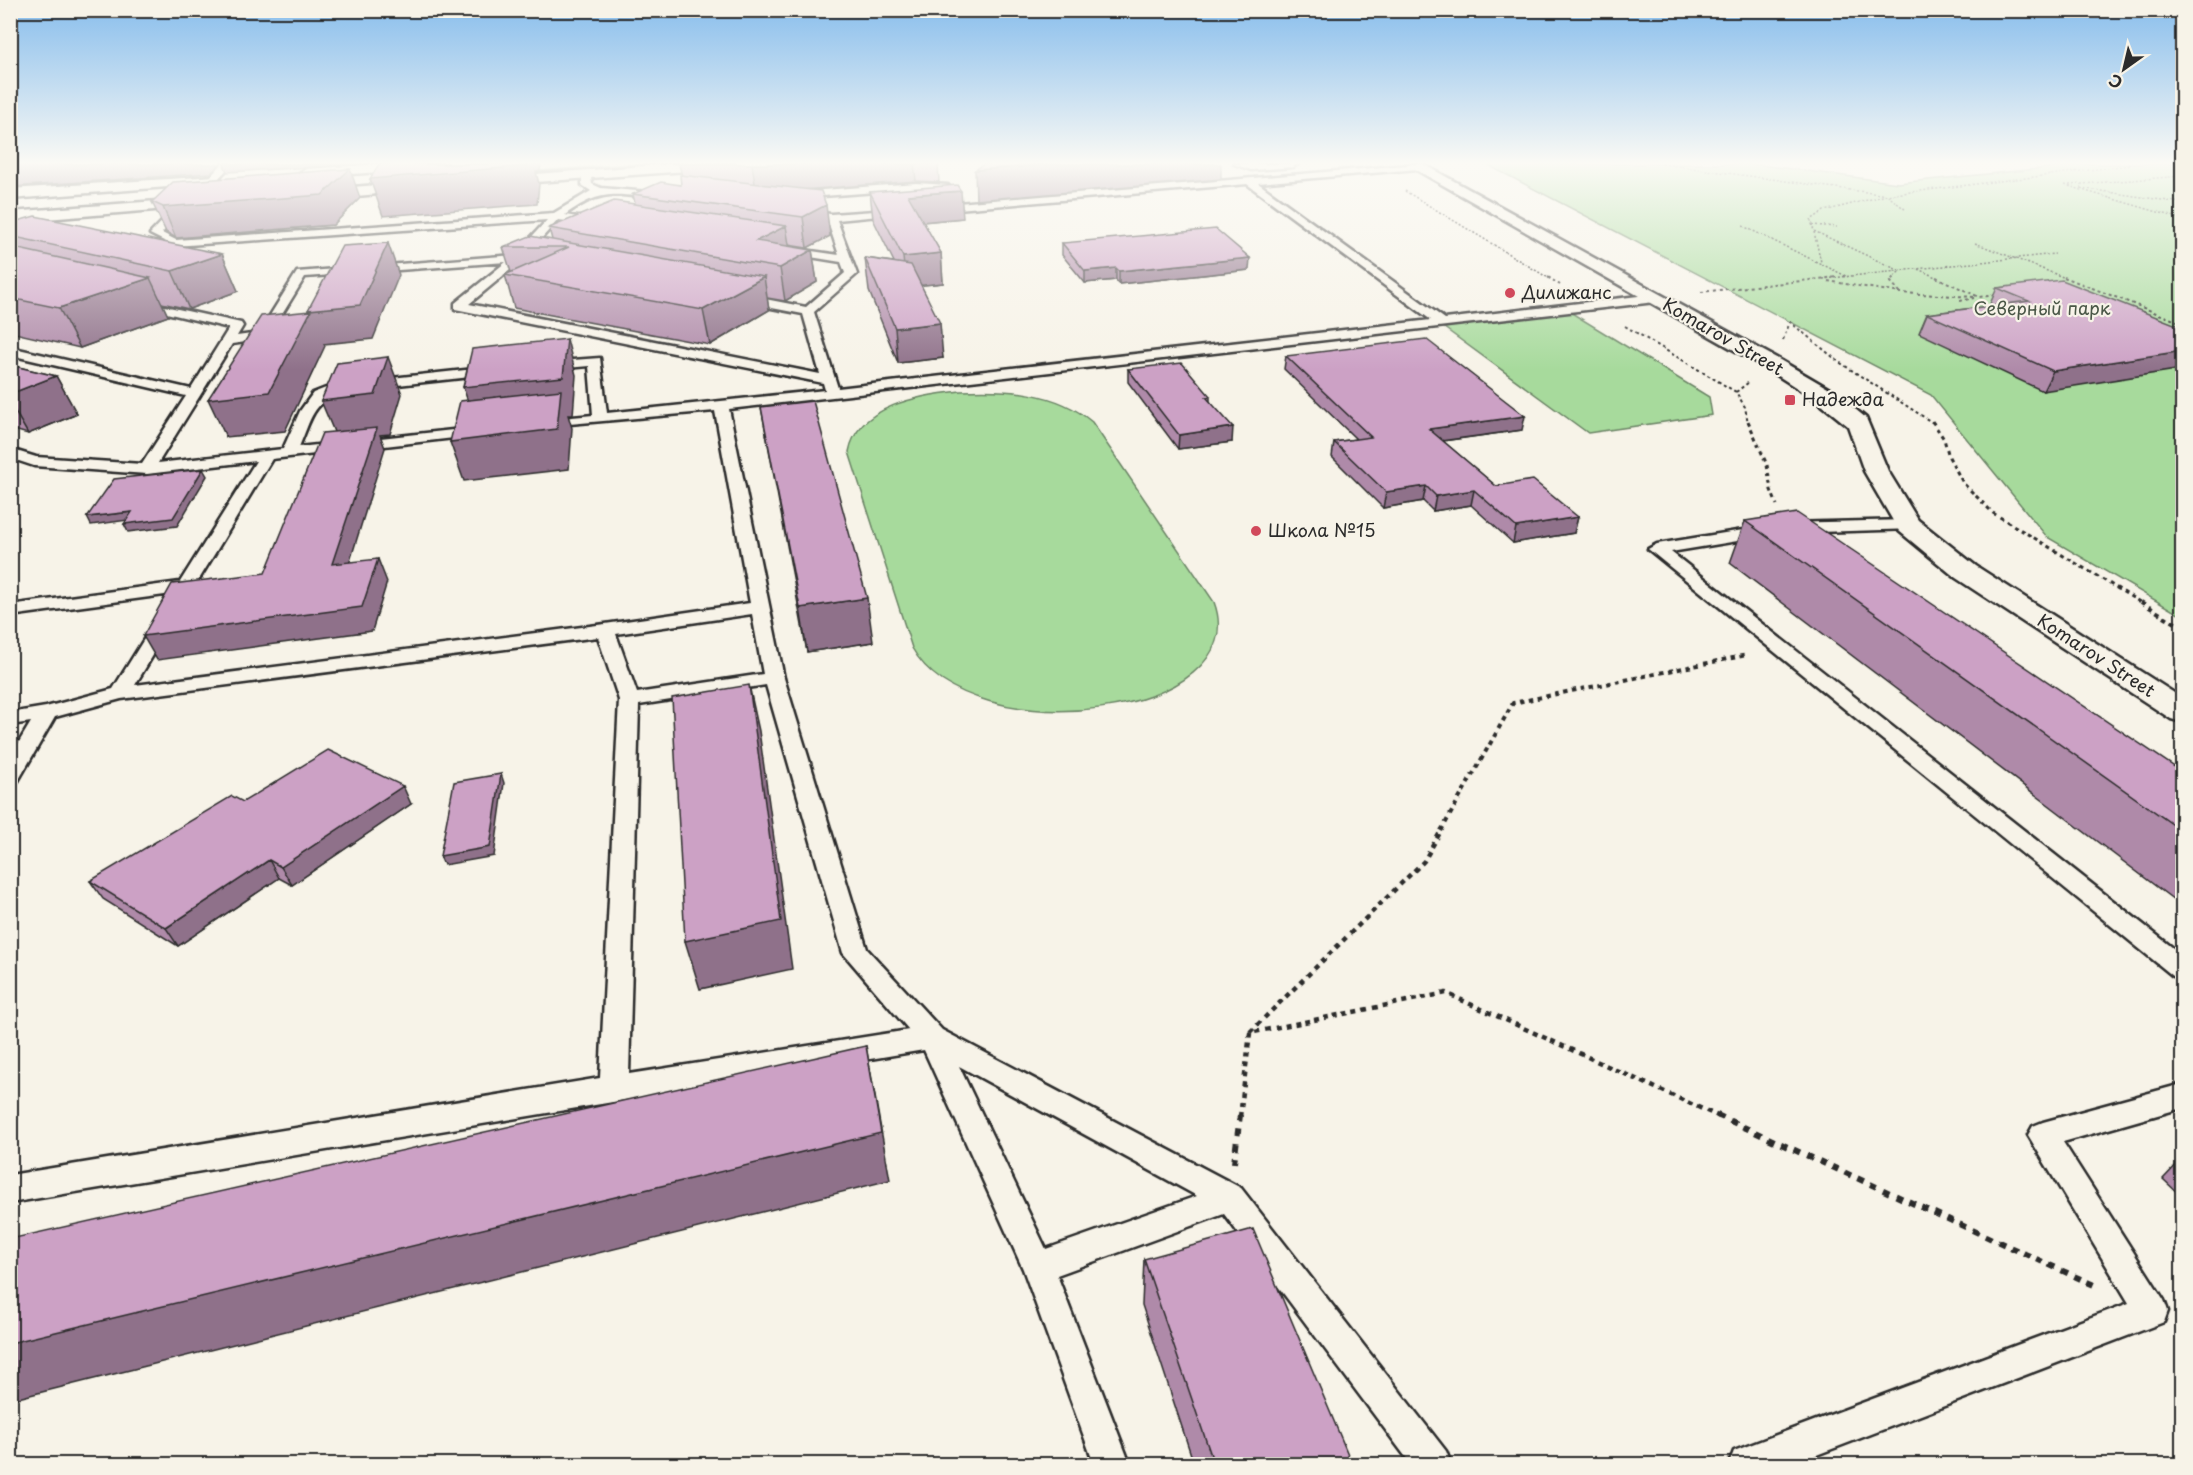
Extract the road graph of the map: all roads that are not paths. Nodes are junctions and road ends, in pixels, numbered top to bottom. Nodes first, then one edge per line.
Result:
1 (156, 233) edge
2 (317, 233) edge
3 (541, 233) edge
4 (837, 233) edge
5 (1320, 233) edge
6 (1537, 233) edge
7 (776, 249) edge
8 (523, 259) junction
9 (846, 259) junction
10 (727, 296) edge
11 (1655, 298) junction
12 (124, 299) edge
13 (808, 310) junction
14 (1443, 323) junction
15 (228, 341) junction
16 (10, 351) edge
17 (526, 368) edge
18 (503, 370) edge
19 (831, 386) junction
20 (195, 394) junction
21 (721, 406) junction
22 (600, 418) junction
23 (531, 425) edge
24 (497, 429) edge
25 (290, 451) junction
26 (10, 453) edge
27 (268, 454) junction
28 (147, 468) junction
29 (1908, 525) junction
30 (185, 587) junction
31 (759, 607) junction
32 (10, 611) edge
33 (605, 630) junction
34 (774, 678) junction
35 (120, 693) junction
36 (629, 700) junction
37 (2182, 712) edge
38 (47, 713) junction
39 (10, 719) edge
40 (10, 776) edge
41 (2182, 969) edge
42 (932, 1038) junction
43 (614, 1088) junction
44 (2182, 1096) edge
45 (10, 1189) edge
46 (1230, 1198) junction
47 (1038, 1267) junction
48 (1112, 1464) edge
49 (1433, 1464) edge
50 (1747, 1464) edge

1 - 2 lane
3 - 8 lane
4 - 9 lane
5 - 14 lane
6 - 11 street, Komarov Street
7 - 9 lane
8 - 15 lane
8 - 19 lane
9 - 13 lane
10 - 13 lane
11 - 14 lane
11 - 29 street, Komarov Street
12 - 15 lane
13 - 19 lane
14 - 19 lane
15 - 20 lane
16 - 20 lane
17 - 22 lane
18 - 25 lane
19 - 21 lane
20 - 28 lane
21 - 22 lane
21 - 31 lane
22 - 23 lane
24 - 25 lane
25 - 27 lane
26 - 28 lane
27 - 28 lane
27 - 30 lane
29 - 37 street, Komarov Street
29 - 41 lane
30 - 32 lane
30 - 35 lane
31 - 33 lane
31 - 34 lane
33 - 35 lane
33 - 36 lane
34 - 36 lane
34 - 42 lane
35 - 38 lane
36 - 43 lane
38 - 39 lane
38 - 40 lane
42 - 43 lane
42 - 46 lane
42 - 47 lane
43 - 45 lane
44 - 50 lane
46 - 47 lane
46 - 49 lane
47 - 48 lane

